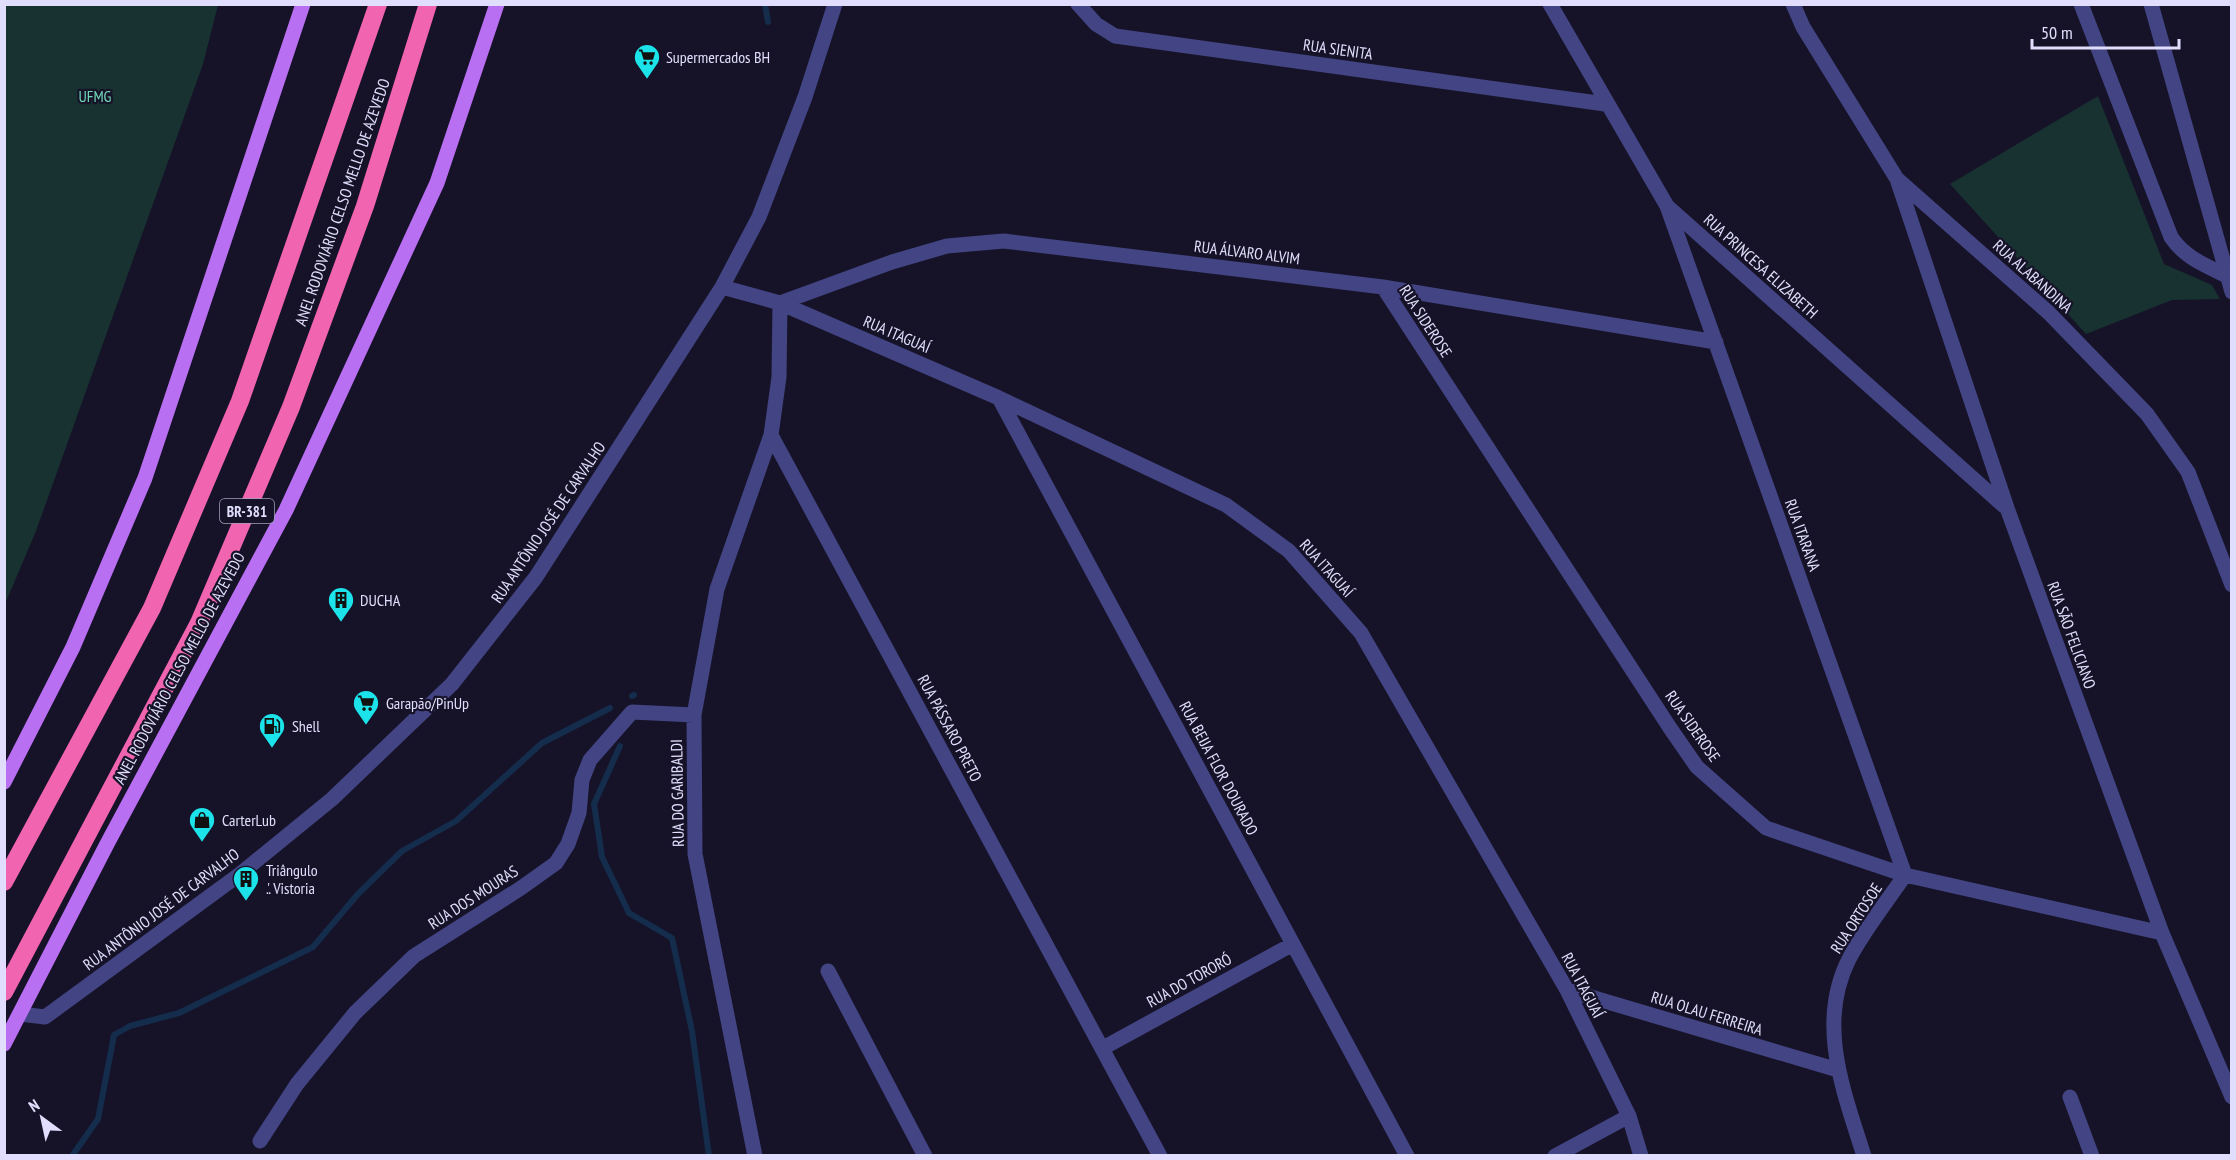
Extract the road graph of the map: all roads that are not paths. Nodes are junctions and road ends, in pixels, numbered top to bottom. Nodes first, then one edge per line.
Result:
1 (303, 4) edge
2 (378, 4) edge
3 (428, 4) edge
4 (497, 4) edge
5 (835, 4) edge
6 (1078, 4) edge
7 (1550, 4) edge
8 (1793, 4) edge
9 (2081, 4) edge
10 (2151, 4) edge
11 (1605, 104) junction
12 (1897, 179) junction
13 (1667, 206) junction
14 (2227, 276) junction
15 (722, 287) junction
16 (1383, 287) junction
17 (2232, 292) edge
18 (780, 303) junction
19 (1716, 342) junction
20 (999, 398) junction
21 (771, 435) junction
22 (2007, 508) junction
23 (2232, 585) edge
24 (694, 715) junction
25 (4, 782) edge
26 (1905, 876) junction
27 (4, 882) edge
28 (2162, 933) junction
29 (1293, 944) junction
30 (828, 971) dead end
31 (1567, 990) junction
32 (4, 992) edge
33 (20, 1014) junction
34 (4, 1044) edge
35 (1102, 1048) junction
36 (1838, 1070) junction
37 (2070, 1097) dead end
38 (2232, 1097) edge
39 (1629, 1116) junction
40 (260, 1141) dead end
41 (755, 1155) edge
42 (925, 1155) edge
43 (1160, 1155) edge
44 (1407, 1155) edge
45 (1555, 1155) edge
46 (1641, 1155) edge
47 (1864, 1155) edge
48 (2091, 1155) edge

1 - 25 main road
2 - 27 highway, ANEL RODOVIÁRIO CELSO MELLO DE AZEVEDO / BR-381
3 - 32 highway, ANEL RODOVIÁRIO CELSO MELLO DE AZEVEDO / BR-381
4 - 33 main road, ANEL RODOVIÁRIO CELSO MELLO DE AZEVEDO
5 - 15 street, RUA ANTÔNIO JOSÉ DE CARVALHO
6 - 11 street, RUA SIENITA
7 - 11 street, RUA PRINCESA ELIZABETH
8 - 12 street, RUA ALABANDINA
9 - 14 street
10 - 14 street
11 - 13 street, RUA PRINCESA ELIZABETH
12 - 22 street, RUA SÃO FELICIANO
12 - 23 street, RUA ALABANDINA
13 - 19 street, RUA ITARANA
13 - 22 street, RUA PRINCESA ELIZABETH
14 - 17 street
15 - 18 street, RUA ITAGUAÍ
15 - 33 street, RUA ANTÔNIO JOSÉ DE CARVALHO
16 - 18 street, RUA ÁLVARO ALVIM
16 - 19 street, RUA ÁLVARO ALVIM
16 - 26 street, RUA SIDEROSE
18 - 20 street, RUA ITAGUAÍ
18 - 21 street
19 - 26 street, RUA ITARANA
20 - 29 street, RUA BEIJA FLOR DOURADO
20 - 31 street, RUA ITAGUAÍ
21 - 24 street, RUA DO GARIBALDI
21 - 35 street, RUA PÁSSARO PRETO
22 - 28 street, RUA SÃO FELICIANO
24 - 40 street, RUA DOS MOURAS
24 - 41 street, RUA DO GARIBALDI
26 - 28 street, RUA SIDEROSE
26 - 36 street, RUA ORTOSOE
28 - 38 street, RUA SÃO FELICIANO
29 - 35 street, RUA DO TORORÓ
29 - 44 street, RUA BEIJA FLOR DOURADO
30 - 42 street
31 - 36 street, RUA OLAU FERREIRA
31 - 39 street, RUA ITAGUAÍ
33 - 34 main road, ANEL RODOVIÁRIO CELSO MELLO DE AZEVEDO
35 - 43 street, RUA PÁSSARO PRETO
36 - 47 street, RUA ORTOSOE
37 - 48 street
39 - 45 street
39 - 46 street, RUA ITAGUAÍ

